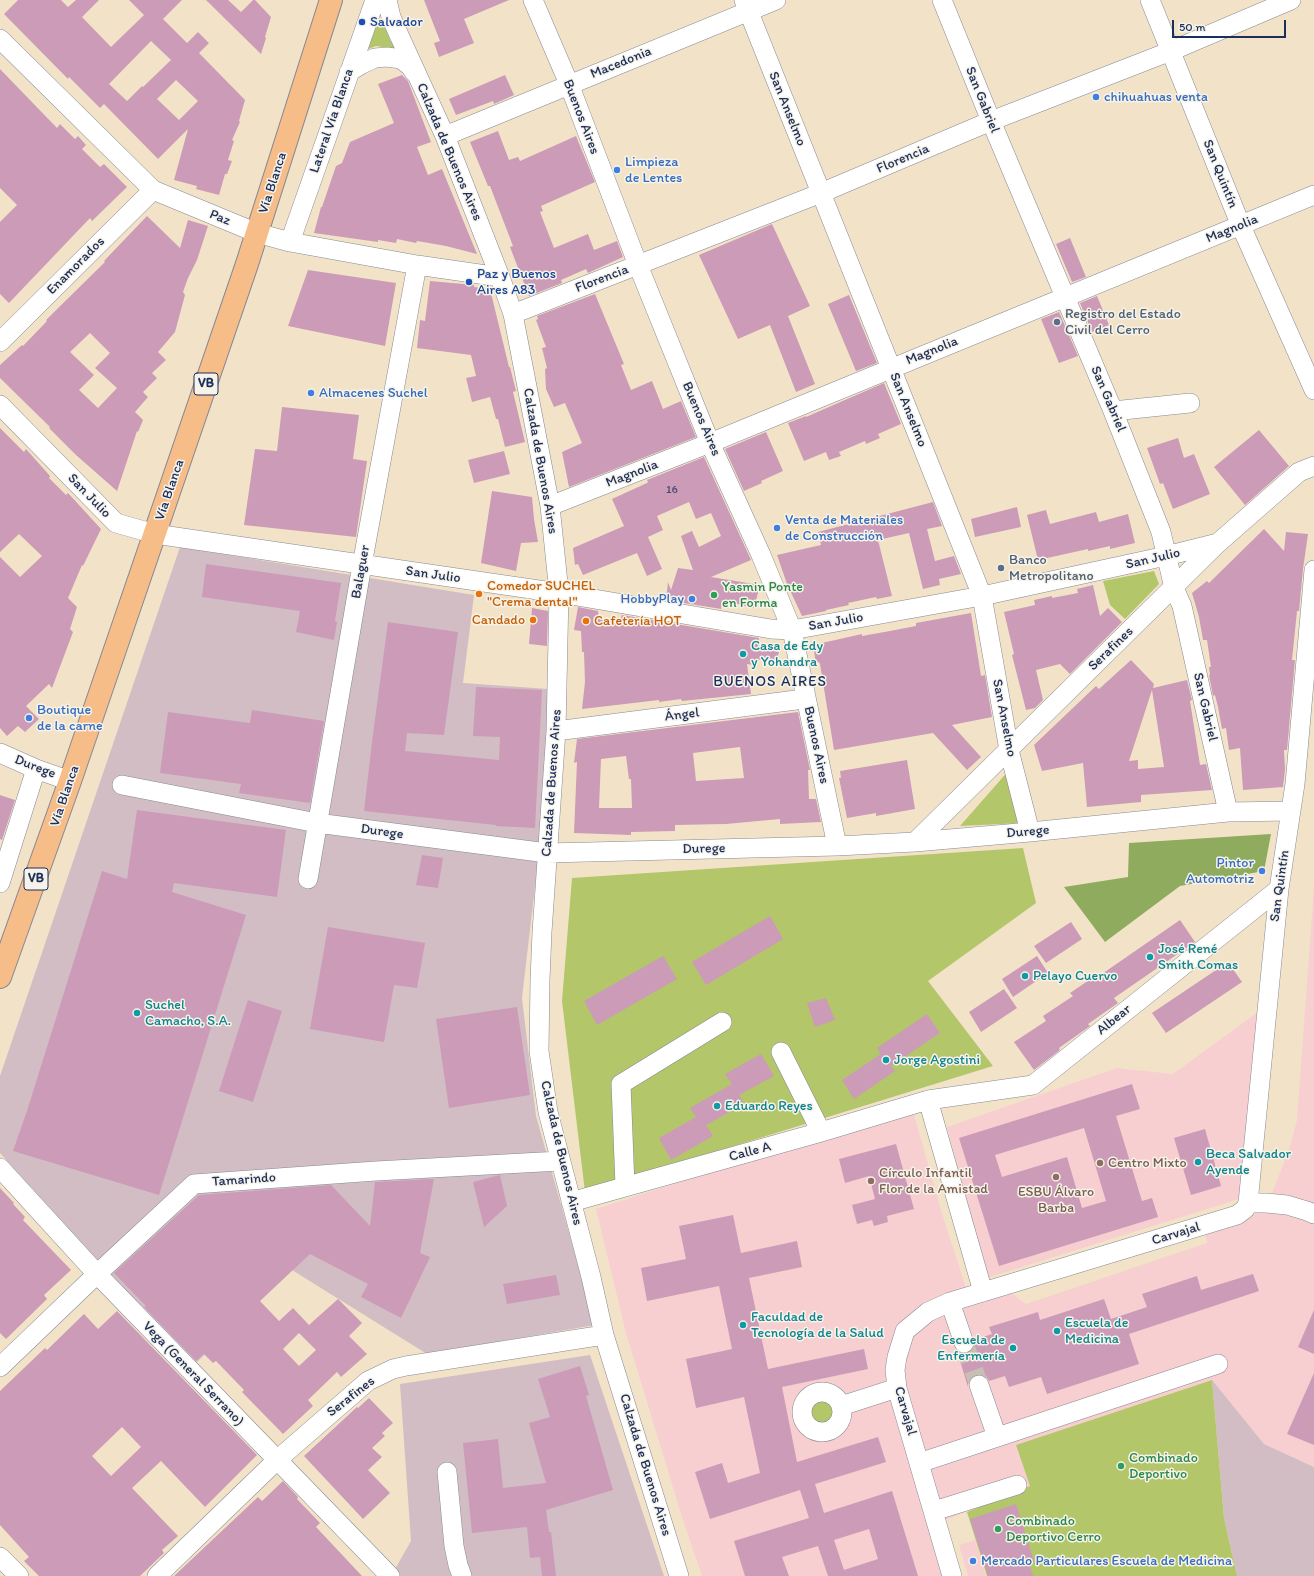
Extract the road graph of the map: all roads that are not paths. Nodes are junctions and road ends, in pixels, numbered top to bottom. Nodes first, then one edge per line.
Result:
1 (331, 0) edge
2 (376, 0) edge
3 (387, 0) edge
4 (533, 0) edge
5 (776, 0) edge
6 (942, 0) edge
7 (1150, 0) edge
8 (1291, 0) edge
9 (746, 5) edge
10 (0, 39) edge
11 (1171, 51) junction
12 (349, 72) junction
13 (417, 77) junction
14 (569, 84) junction
15 (991, 122) junction
16 (445, 136) junction
17 (152, 190) junction
18 (821, 193) junction
19 (1314, 195) edge
20 (1241, 226) junction
21 (257, 233) junction
22 (290, 242) junction
23 (417, 265) junction
24 (638, 265) junction
25 (500, 277) junction
26 (1064, 297) junction
27 (513, 314) junction
28 (0, 342) edge
29 (891, 368) junction
30 (1314, 390) edge
31 (1190, 403) dead end
32 (0, 405) edge
33 (1113, 411) junction
34 (710, 443) junction
35 (1314, 466) edge
36 (550, 506) junction
37 (155, 534) junction
38 (1218, 543) junction
39 (1166, 556) junction
40 (362, 564) junction
41 (1314, 570) edge
42 (1174, 588) junction
43 (559, 593) junction
44 (982, 596) junction
45 (792, 630) junction
46 (806, 698) junction
47 (556, 731) junction
48 (1009, 750) junction
49 (0, 754) edge
50 (36, 769) junction
51 (70, 781) junction
52 (122, 785) dead end
53 (1292, 811) junction
54 (1228, 812) junction
55 (317, 823) junction
56 (1030, 832) junction
57 (915, 842) junction
58 (837, 846) junction
59 (547, 853) junction
60 (308, 879) dead end
61 (0, 883) edge
62 (1279, 889) junction
63 (0, 977) edge
64 (722, 1022) dead end
65 (781, 1052) dead end
66 (928, 1100) junction
67 (821, 1132) junction
68 (560, 1161) junction
69 (0, 1168) edge
70 (625, 1186) junction
71 (571, 1202) junction
72 (1248, 1203) junction
73 (1314, 1214) edge
74 (100, 1270) junction
75 (983, 1292) junction
76 (950, 1302) junction
77 (604, 1335) junction
78 (964, 1343) tunnel mouth
79 (1218, 1364) dead end
80 (0, 1367) edge
81 (979, 1385) tunnel mouth
82 (897, 1388) junction
83 (841, 1406) dead end
84 (997, 1436) junction
85 (277, 1460) junction
86 (920, 1463) junction
87 (447, 1472) dead end
88 (1017, 1485) dead end
89 (934, 1511) junction
90 (0, 1557) edge
91 (19, 1576) edge
92 (157, 1576) edge
93 (390, 1576) edge
94 (462, 1576) edge
95 (679, 1576) edge
96 (952, 1576) edge

1 - 21 main road, Vía Blanca / VB
2 - 12 street, Lateral Vía Blanca
3 - 13 street, Calzada de Buenos Aires
4 - 14 street, Buenos Aires
5 - 9 street, Macedonia
6 - 15 street, San Gabriel
7 - 11 street, San Quintín
8 - 11 street, Florencia
9 - 14 street, Macedonia
9 - 18 street, San Anselmo
10 - 17 street, Paz
11 - 15 street, Florencia
11 - 20 street, San Quintín
12 - 13 street
12 - 22 street, Lateral Vía Blanca
13 - 16 street, Calzada de Buenos Aires
14 - 16 street, Macedonia
14 - 24 street, Buenos Aires
15 - 18 street, Florencia
15 - 26 street, San Gabriel
16 - 25 street, Calzada de Buenos Aires
17 - 21 street, Paz
17 - 28 street, Enamorados
18 - 24 street, Florencia
18 - 29 street, San Anselmo
19 - 20 street, Magnolia
20 - 26 street, Magnolia
20 - 30 street, San Quintín
21 - 22 street, Paz
21 - 37 main road, Vía Blanca / VB
22 - 23 street, Paz
23 - 25 street, Paz
23 - 40 street, Balaguer
24 - 27 street, Florencia
24 - 34 street, Buenos Aires
25 - 27 street, Calzada de Buenos Aires
26 - 29 street, Magnolia
26 - 33 street, San Gabriel
27 - 36 street, Calzada de Buenos Aires
29 - 34 street, Magnolia
29 - 44 street, San Anselmo
31 - 33 street
32 - 37 street, San Julio
33 - 39 street, San Gabriel
34 - 36 street, Magnolia
34 - 45 street, Buenos Aires
35 - 38 street, Serafines
36 - 43 street, Calzada de Buenos Aires
37 - 40 street, San Julio
37 - 51 main road, Vía Blanca / VB
38 - 39 street, San Julio
38 - 42 street, Serafines
39 - 42 street, San Gabriel
39 - 44 street, San Julio
40 - 43 street, San Julio
40 - 55 street, Balaguer
41 - 53 street, San Quintín
42 - 48 street, Serafines
42 - 54 street, San Gabriel
43 - 45 street, San Julio
43 - 47 street, Calzada de Buenos Aires
44 - 45 street, San Julio
44 - 48 street, San Anselmo
45 - 46 street, Buenos Aires
46 - 47 street, Ángel
46 - 58 street, Buenos Aires
47 - 59 street, Calzada de Buenos Aires
48 - 56 street, San Anselmo
48 - 57 street, Serafines
49 - 50 street, Durege
50 - 51 street, Durege
50 - 61 street
51 - 63 main road, Vía Blanca / VB
52 - 55 street, Durege
53 - 54 street, Durege
53 - 62 street, San Quintín
54 - 56 street, Durege
55 - 59 street, Durege
55 - 60 street, Balaguer
56 - 57 street, Durege
57 - 58 street, Durege
58 - 59 street, Durege
59 - 68 street, Calzada de Buenos Aires
62 - 66 street, Albear
62 - 72 street, San Quintín
64 - 70 street
65 - 67 street
66 - 67 street, Calle A
66 - 75 street
67 - 70 street, Calle A
68 - 71 street, Calzada de Buenos Aires
68 - 74 street, Tamarindo
69 - 74 street, Vega (General Serrano)
70 - 71 street, Calle A
71 - 77 street, Calzada de Buenos Aires
72 - 73 street
72 - 75 street, Carvajal
74 - 80 street, Tamarindo
74 - 85 street, Vega (General Serrano)
75 - 76 street, Carvajal
76 - 78 street
76 - 82 street, Carvajal
77 - 85 street, Serafines
77 - 95 street, Calzada de Buenos Aires
79 - 84 street
81 - 84 street
82 - 83 street
82 - 86 street, Carvajal
84 - 86 street
85 - 92 street, Serafines
85 - 93 street, Vega (General Serrano)
86 - 89 street, Carvajal
87 - 94 street
88 - 89 street
89 - 96 street, Carvajal
90 - 91 street

